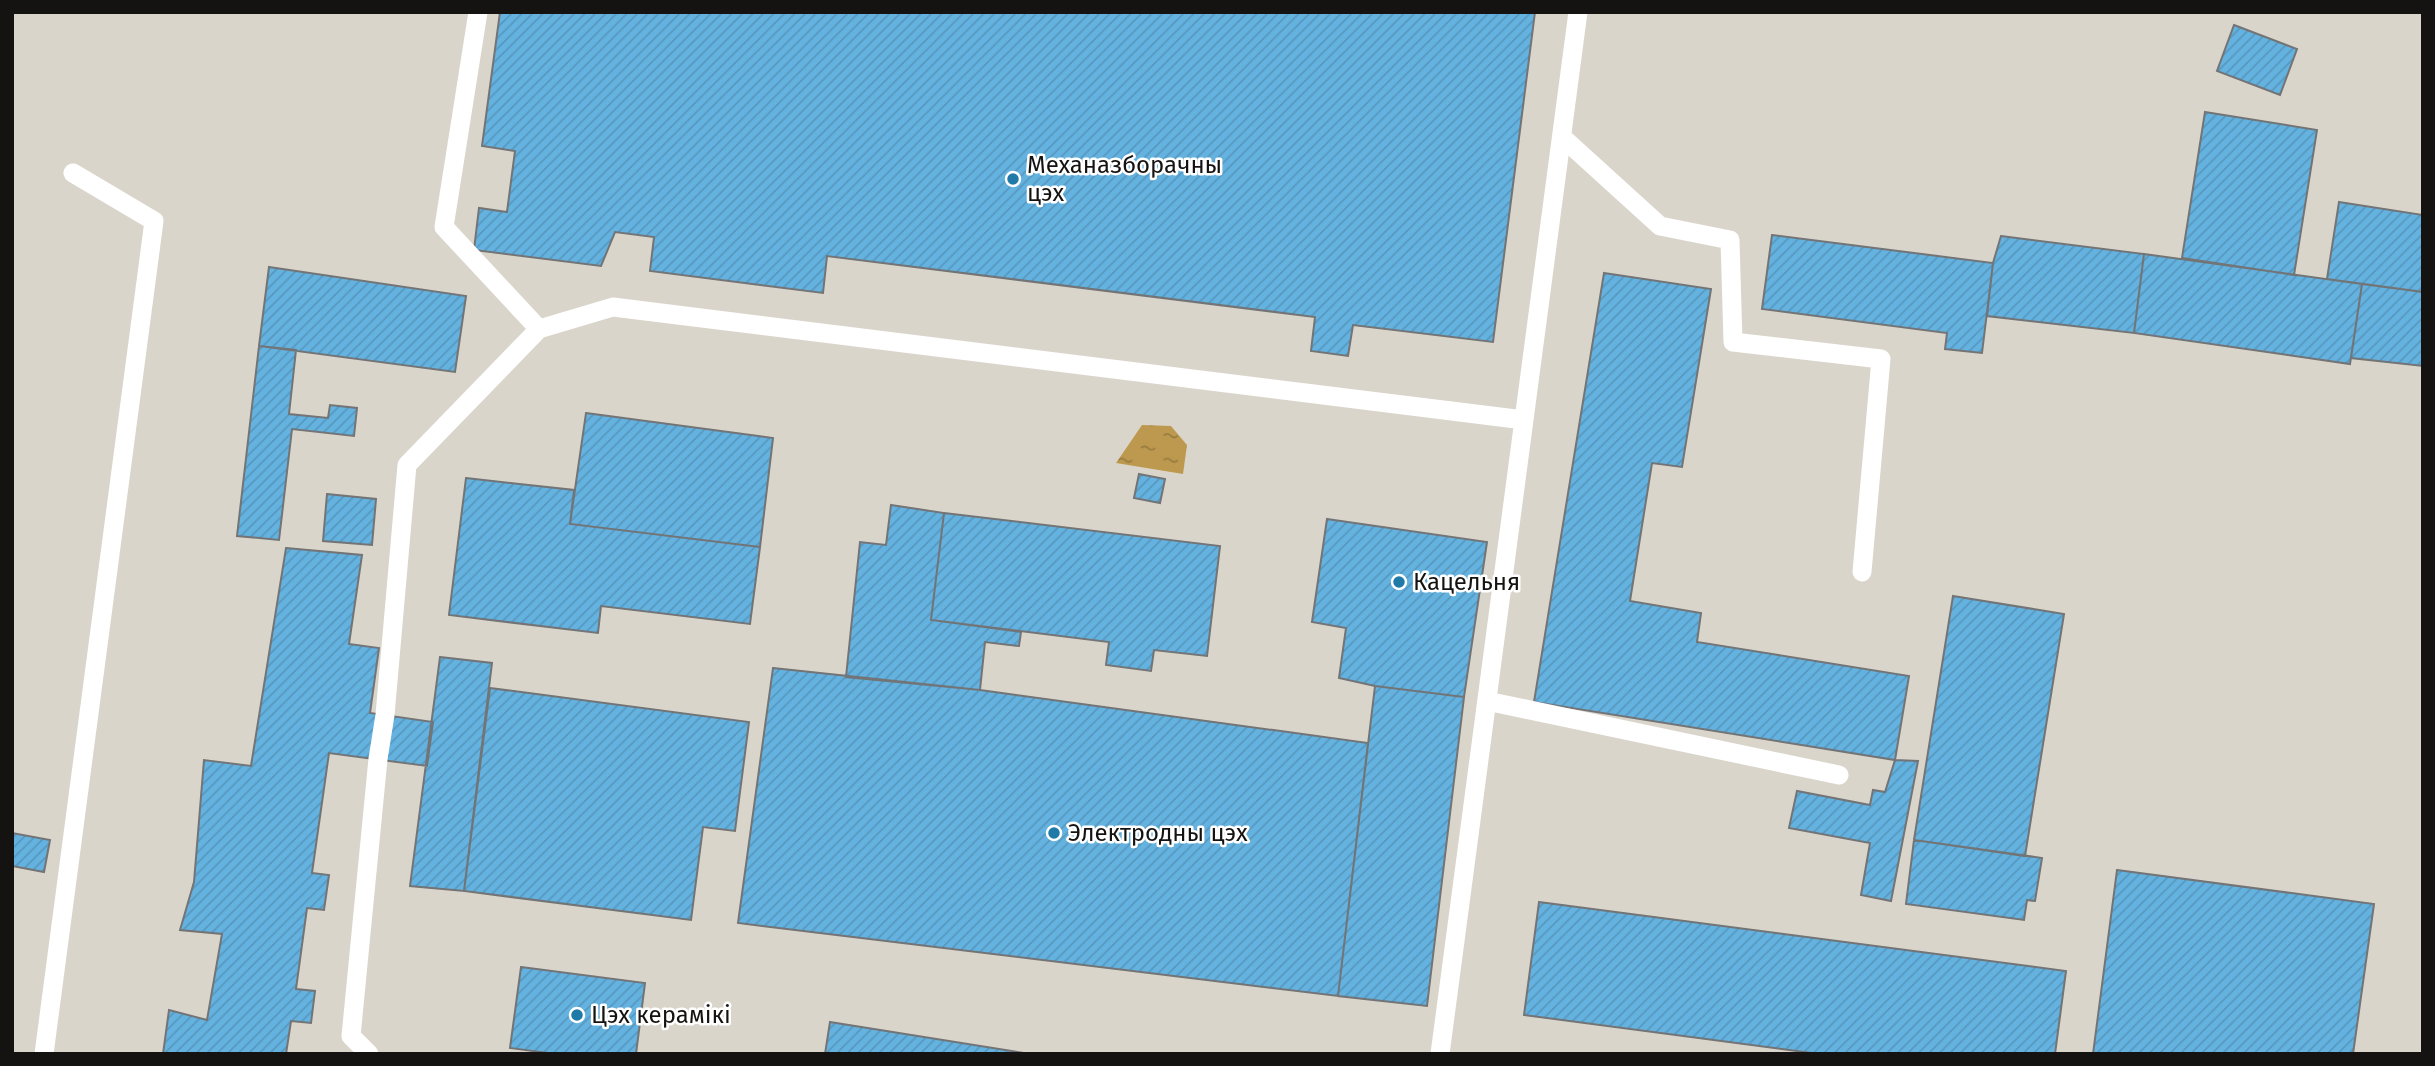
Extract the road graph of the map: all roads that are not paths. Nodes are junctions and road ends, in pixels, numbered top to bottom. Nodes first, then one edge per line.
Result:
1 (478, 12) edge
2 (1578, 12) edge
3 (1562, 137) junction
4 (73, 173) dead end
5 (539, 329) junction
6 (1524, 420) junction
7 (1863, 572) dead end
8 (1487, 701) junction
9 (1839, 775) dead end
10 (44, 1054) edge
11 (369, 1054) edge
12 (1440, 1054) edge

1 - 5 lane
2 - 3 lane
3 - 6 lane
3 - 7 lane
4 - 10 lane
5 - 6 lane
5 - 11 lane
6 - 8 lane
8 - 9 lane
8 - 12 lane

